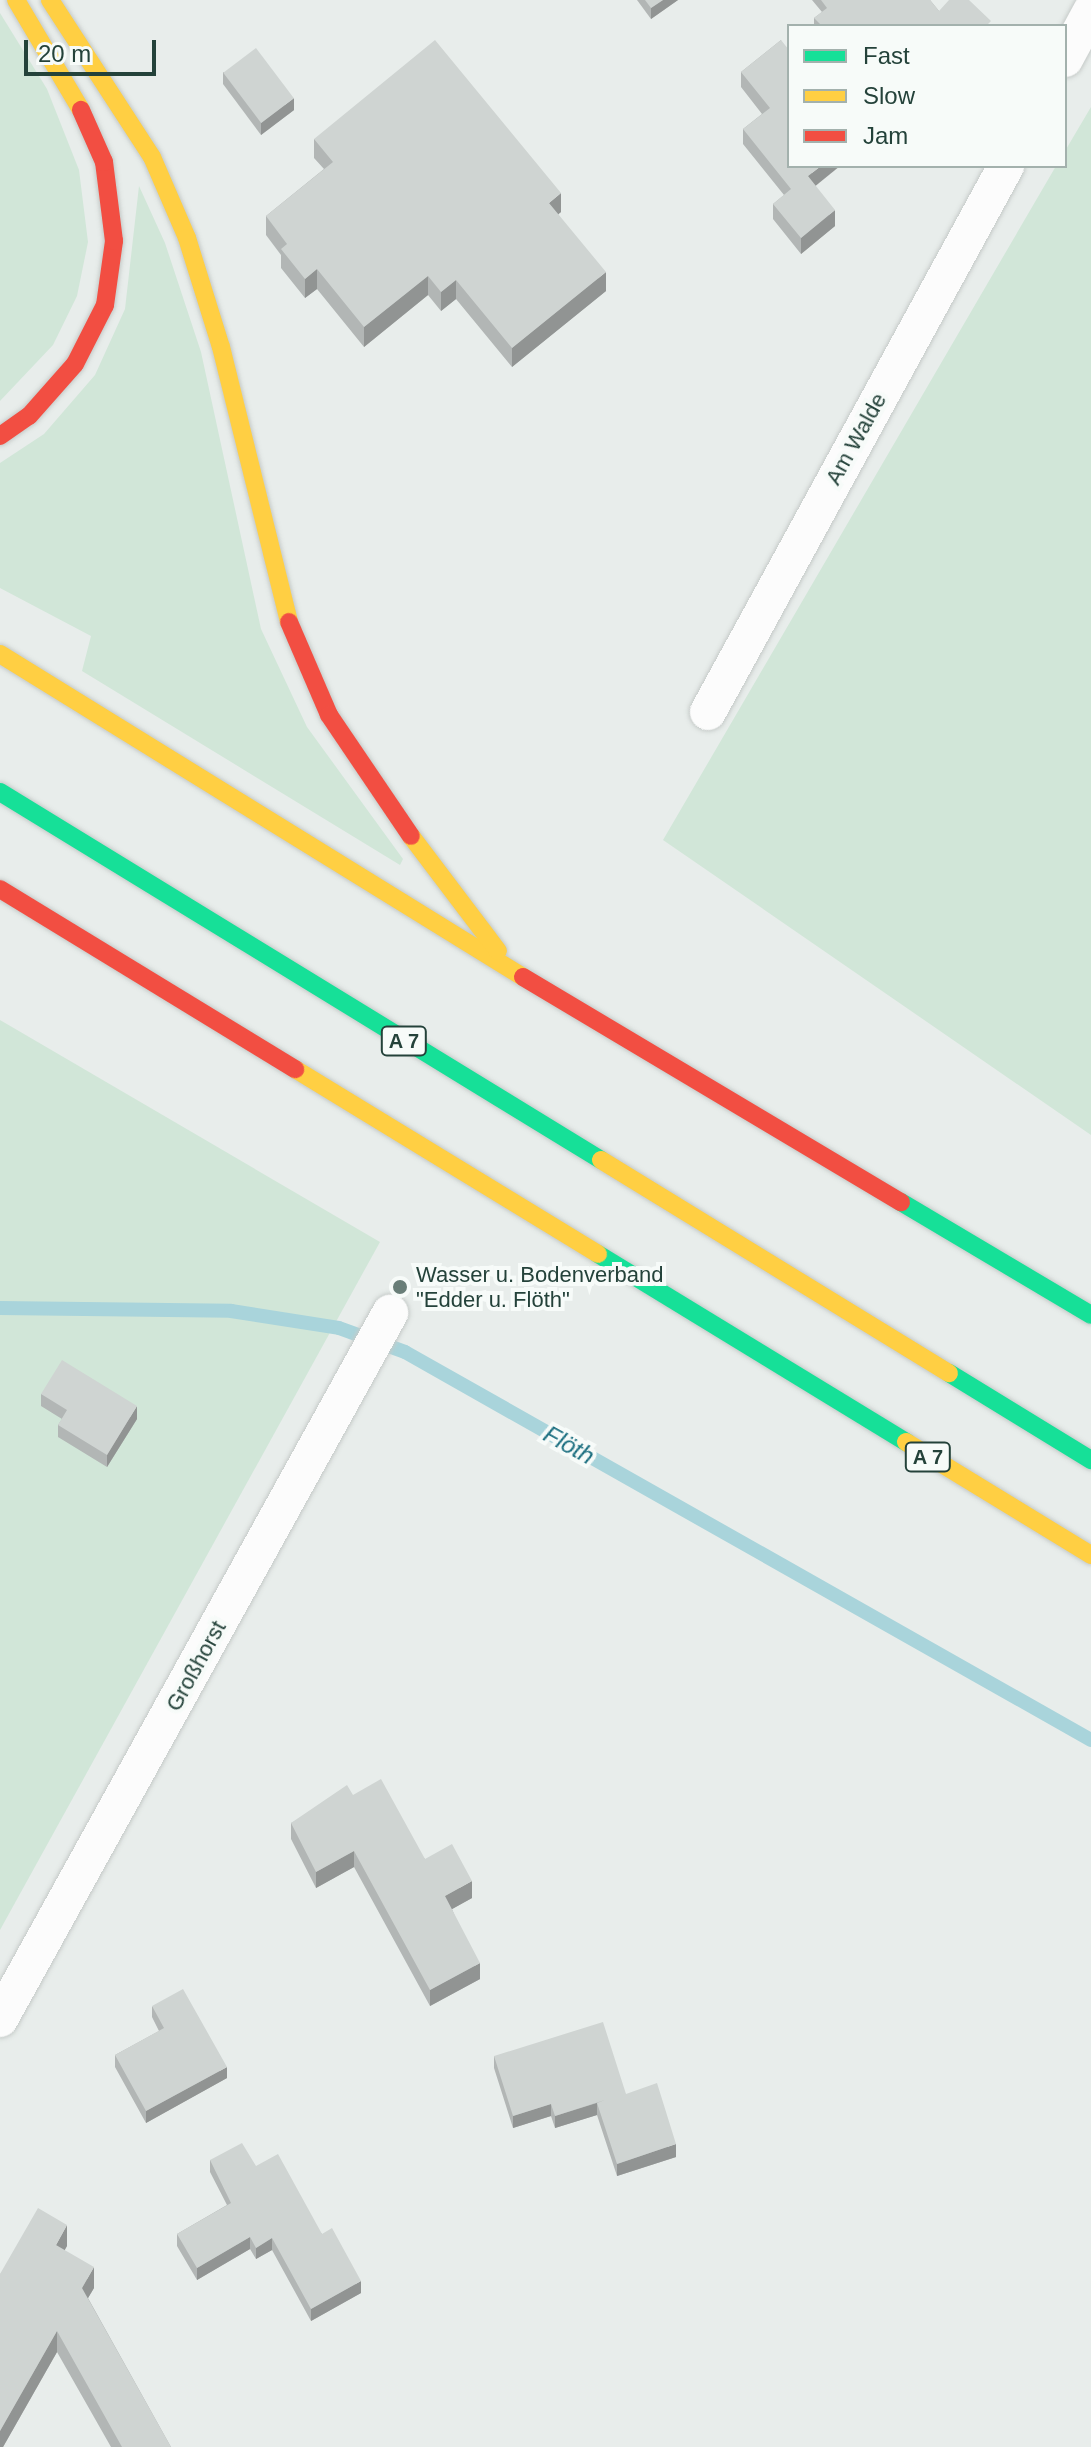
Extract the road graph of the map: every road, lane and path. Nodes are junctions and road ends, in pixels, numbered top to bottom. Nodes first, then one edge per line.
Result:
1 (16, 0) edge
2 (50, 0) edge
3 (1091, 11) edge
4 (1067, 55) edge
5 (1005, 168) edge
6 (0, 436) edge
7 (0, 654) edge
8 (708, 712) dead end
9 (0, 792) edge
10 (0, 889) edge
11 (514, 972) junction
12 (1091, 1315) edge
13 (388, 1317) dead end
14 (1091, 1460) edge
15 (1091, 1555) edge
16 (0, 2019) edge

1 - 6 highway
2 - 11 highway
3 - 4 street
5 - 8 street, Am Walde
7 - 11 highway
9 - 14 highway, A 7
10 - 15 highway, A 7
11 - 12 highway
13 - 16 street, Großhorst

